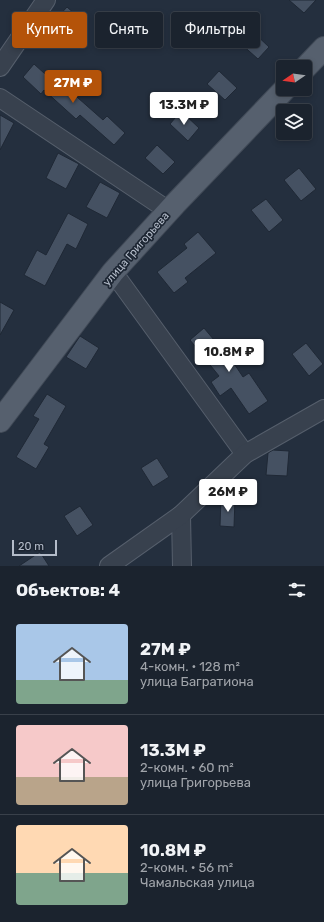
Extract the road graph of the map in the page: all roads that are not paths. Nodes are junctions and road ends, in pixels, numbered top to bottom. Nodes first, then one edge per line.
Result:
1 (46, 0) edge
2 (324, 48) edge
3 (312, 61) edge
4 (0, 67) edge
5 (278, 96) edge
6 (0, 98) edge
7 (169, 211) junction
8 (113, 272) junction
9 (324, 409) edge
10 (0, 421) edge
11 (245, 454) junction
12 (181, 515) junction
13 (109, 566) edge
14 (182, 566) edge

1 - 4 street
2 - 3 main road
5 - 7 main road, улица Григорьева
6 - 7 street
7 - 8 main road, улица Григорьева
8 - 10 main road, улица Григорьева
8 - 11 street
9 - 11 street
11 - 12 street
12 - 13 street
12 - 14 street

